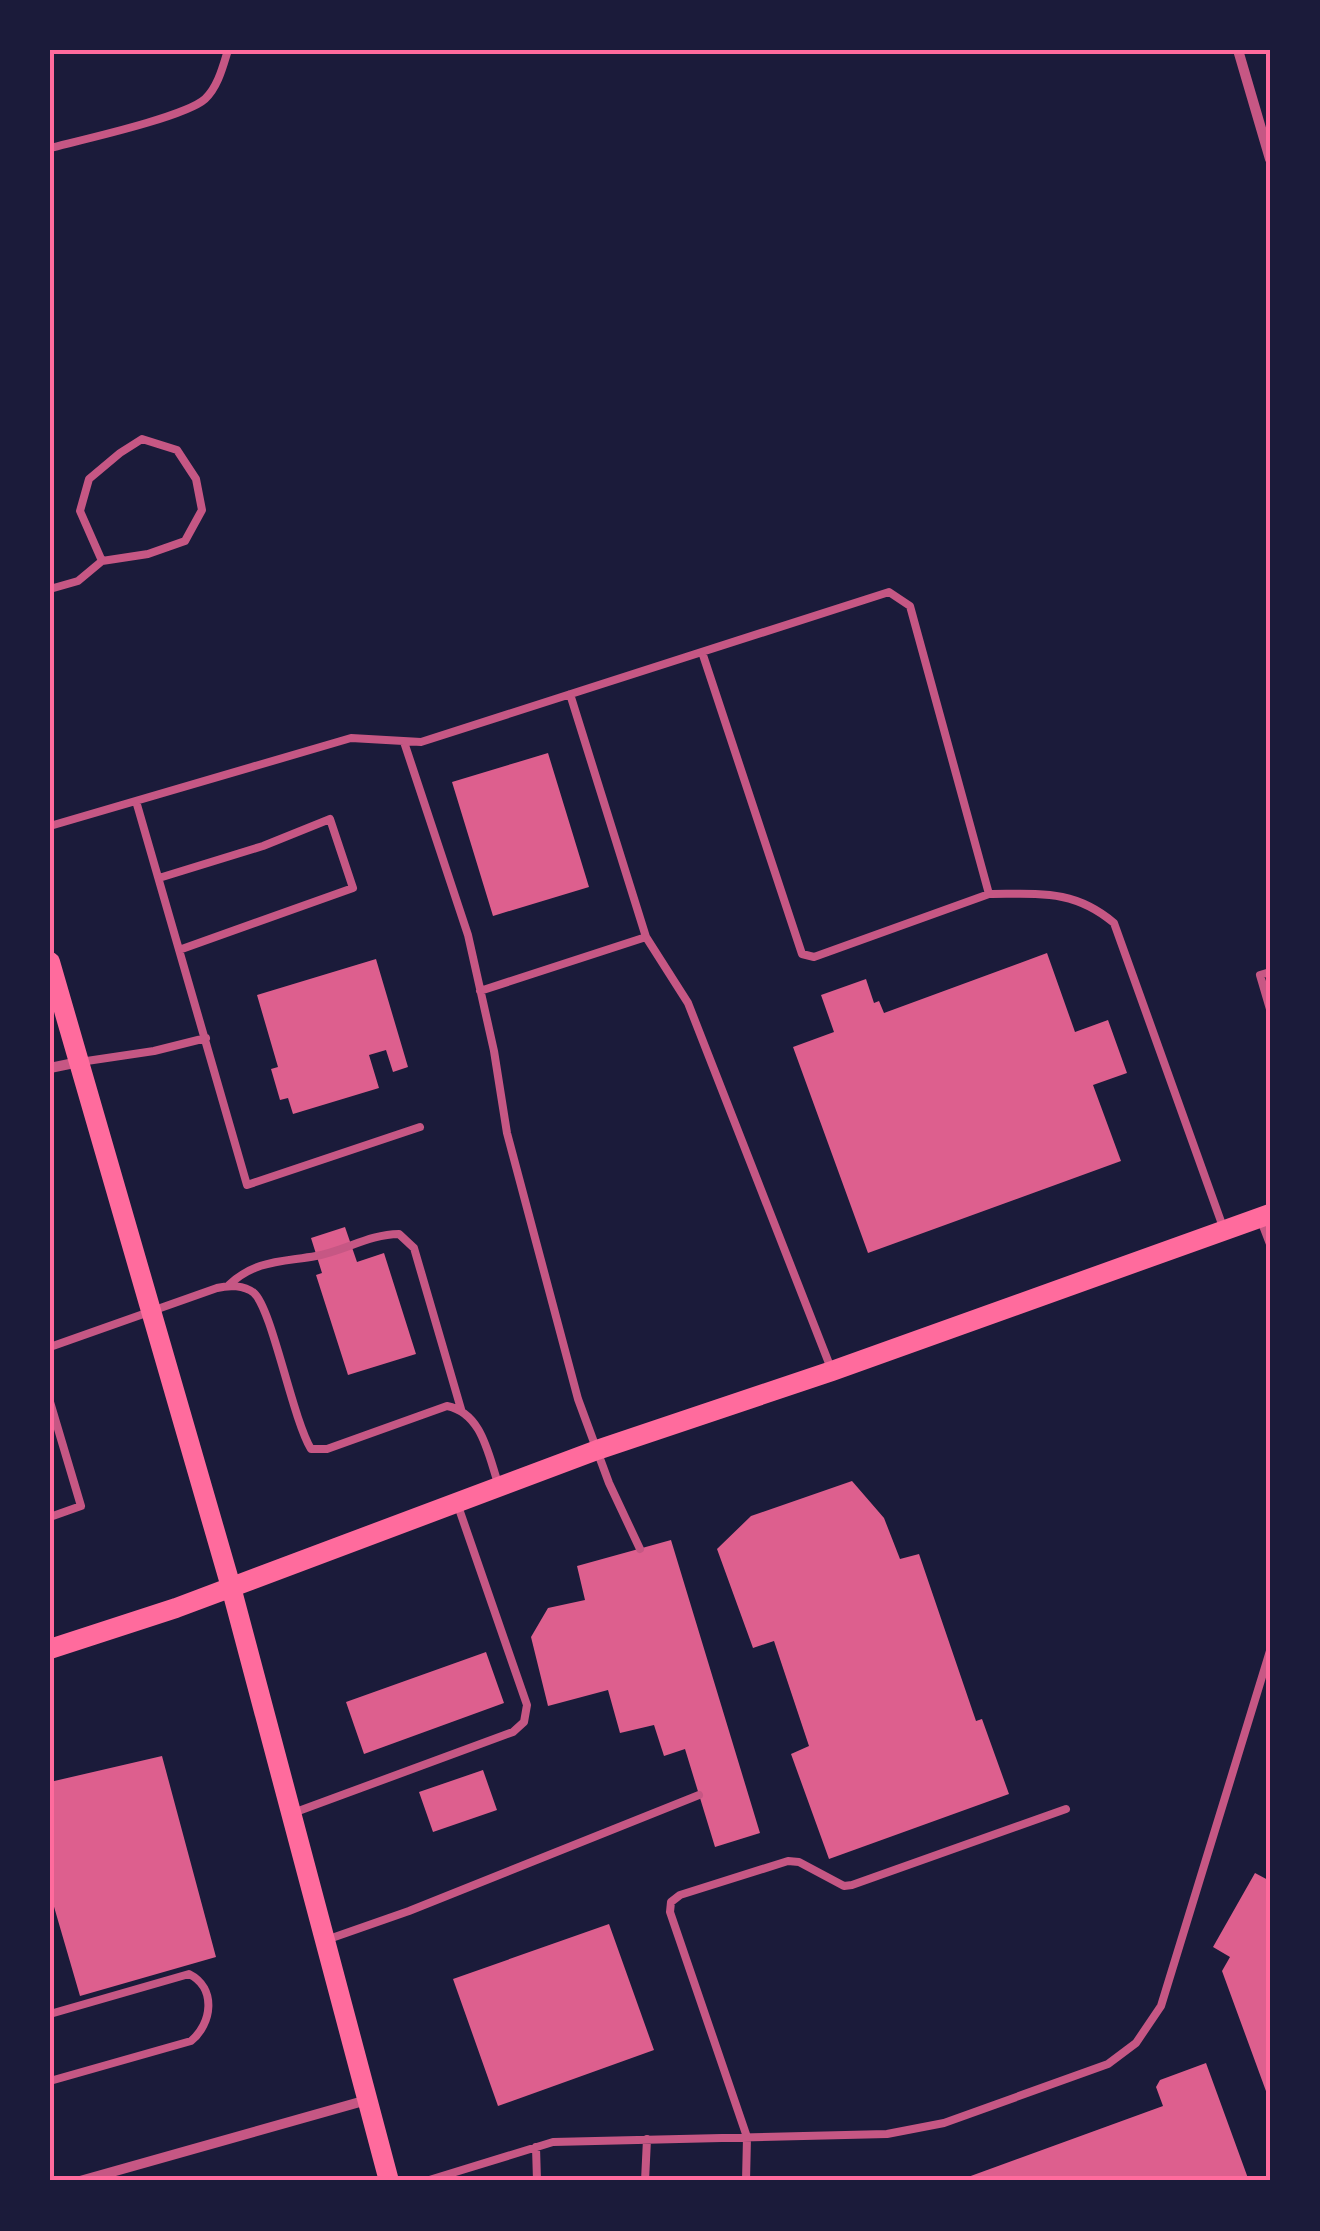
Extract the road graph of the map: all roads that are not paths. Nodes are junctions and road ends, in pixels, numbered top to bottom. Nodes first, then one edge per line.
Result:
1 (228, 50) edge
2 (1238, 50) edge
3 (50, 148) edge
4 (1270, 159) edge
5 (102, 560) junction
6 (50, 589) edge
7 (702, 652) junction
8 (570, 694) junction
9 (404, 742) junction
10 (136, 801) junction
11 (50, 826) edge
12 (158, 878) junction
13 (989, 894) junction
14 (646, 937) junction
15 (179, 950) junction
16 (50, 962) edge
17 (1270, 972) edge
18 (480, 992) junction
19 (1270, 1009) edge
20 (206, 1038) junction
21 (80, 1062) junction
22 (50, 1068) edge
23 (420, 1127) dead end
24 (1265, 1216) edge
25 (1225, 1231) junction
26 (1270, 1244) edge
27 (228, 1286) junction
28 (149, 1310) junction
29 (50, 1347) edge
30 (832, 1371) junction
31 (50, 1402) edge
32 (460, 1409) junction
33 (598, 1450) junction
34 (500, 1487) junction
35 (457, 1503) junction
36 (50, 1517) edge
37 (640, 1548) dead end
38 (231, 1587) junction
39 (50, 1650) edge
40 (1270, 1651) edge
41 (699, 1795) dead end
42 (1066, 1809) dead end
43 (290, 1814) junction
44 (326, 1940) junction
45 (50, 2014) edge
46 (50, 2081) edge
47 (368, 2099) junction
48 (746, 2137) junction
49 (647, 2139) junction
50 (536, 2147) junction
51 (80, 2181) edge
52 (389, 2181) edge
53 (426, 2181) edge
54 (538, 2181) edge
55 (644, 2181) edge
56 (746, 2181) edge

1 - 3 lane
2 - 4 street
5 - 5 lane
5 - 6 lane
7 - 8 lane
7 - 13 lane
7 - 13 lane
8 - 9 lane
8 - 14 lane
9 - 10 lane
9 - 18 lane
10 - 11 lane
10 - 12 lane
12 - 15 lane
12 - 15 lane
13 - 25 lane
14 - 18 lane
14 - 30 lane
15 - 20 lane
16 - 21 main road
17 - 19 lane
18 - 33 lane
20 - 21 lane
20 - 23 lane
21 - 22 street
21 - 28 main road
24 - 25 main road
24 - 26 lane
25 - 30 main road
27 - 28 lane
27 - 32 lane
27 - 32 lane
28 - 29 lane
28 - 38 main road
30 - 33 main road
31 - 36 lane
32 - 34 lane
33 - 34 main road
33 - 37 lane
34 - 35 main road
35 - 38 main road
35 - 43 lane
38 - 39 main road
38 - 43 main road
40 - 48 lane
41 - 44 lane
42 - 48 lane
43 - 44 main road
44 - 47 main road
45 - 46 lane
47 - 51 street
47 - 52 main road
48 - 49 lane
48 - 56 lane
49 - 50 lane
49 - 55 lane
50 - 53 lane
50 - 54 lane

